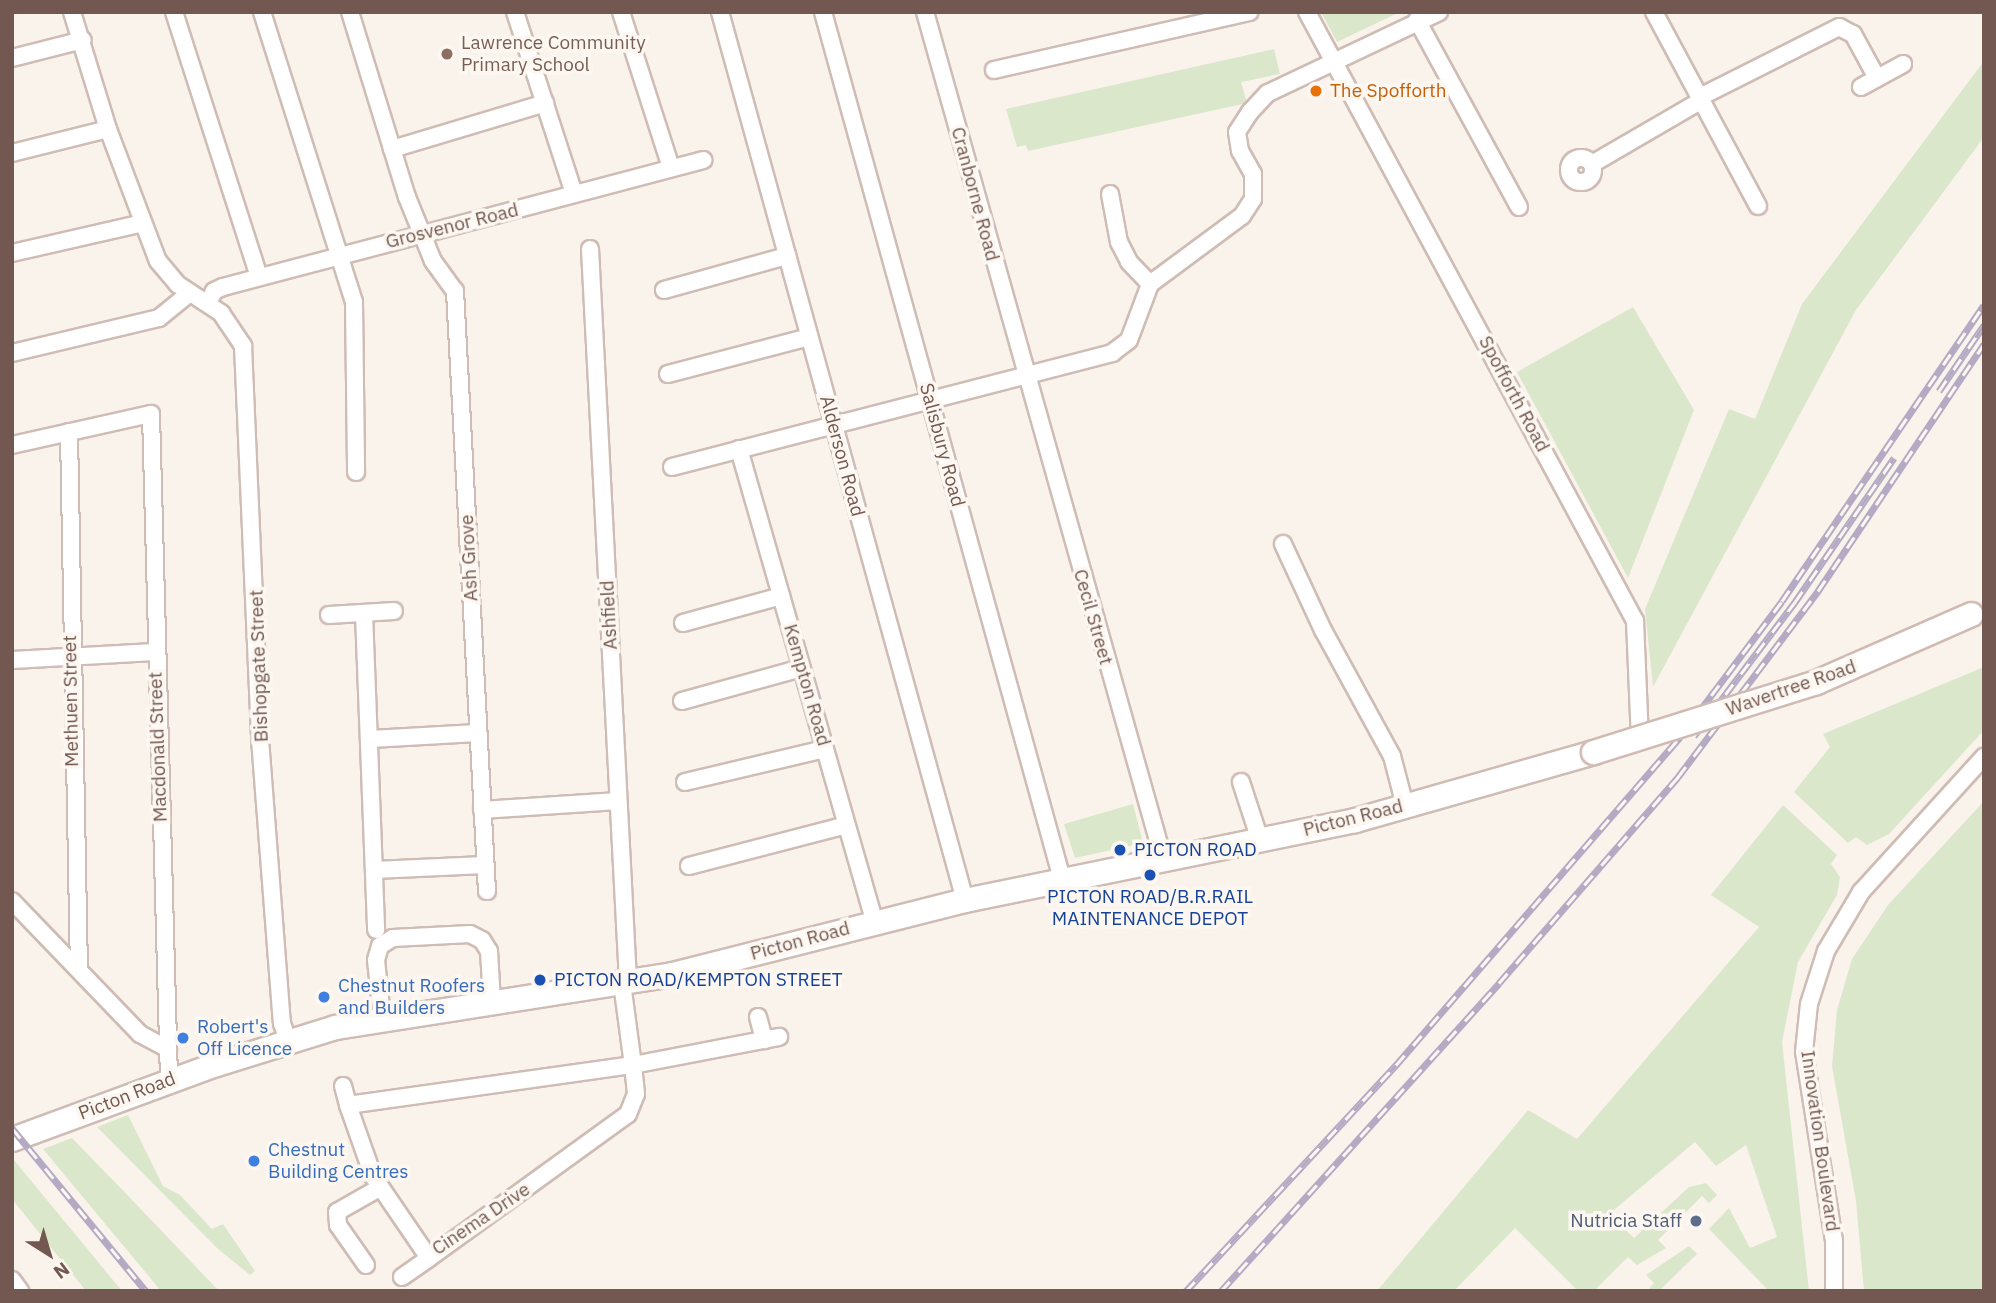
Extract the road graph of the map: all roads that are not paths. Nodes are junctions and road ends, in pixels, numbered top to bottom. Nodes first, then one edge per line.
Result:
1 (72, 12) edge
2 (174, 12) edge
3 (262, 12) edge
4 (350, 12) edge
5 (515, 12) edge
6 (621, 12) edge
7 (720, 12) edge
8 (823, 12) edge
9 (925, 12) edge
10 (1249, 12) edge
11 (1307, 12) edge
12 (1439, 12) edge
13 (1654, 12) edge
14 (1417, 20) junction
15 (1837, 20) edge
16 (83, 40) junction
17 (12, 58) edge
18 (1903, 64) dead end
19 (1336, 65) junction
20 (993, 70) dead end
21 (1877, 78) junction
22 (1861, 87) dead end
23 (1701, 99) junction
24 (545, 103) junction
25 (108, 129) junction
26 (392, 149) junction
27 (12, 153) edge
28 (704, 160) dead end
29 (1592, 164) dead end
30 (671, 168) junction
31 (574, 194) junction
32 (1110, 194) dead end
33 (1758, 206) dead end
34 (1519, 207) dead end
35 (144, 223) junction
36 (421, 234) junction
37 (590, 249) dead end
38 (12, 253) edge
39 (340, 254) junction
40 (787, 256) junction
41 (259, 276) junction
42 (1150, 284) junction
43 (664, 290) dead end
44 (190, 293) junction
45 (208, 303) junction
46 (809, 337) junction
47 (12, 353) edge
48 (668, 374) dead end
49 (1024, 375) junction
50 (930, 400) junction
51 (833, 425) junction
52 (69, 432) junction
53 (12, 445) edge
54 (740, 449) junction
55 (672, 467) dead end
56 (356, 472) dead end
57 (1283, 544) dead end
58 (781, 596) junction
59 (1978, 610) edge
60 (394, 611) dead end
61 (364, 614) junction
62 (329, 615) dead end
63 (683, 623) dead end
64 (155, 652) junction
65 (69, 656) junction
66 (12, 660) edge
67 (802, 668) junction
68 (682, 701) dead end
69 (478, 733) junction
70 (1640, 738) junction
71 (370, 739) junction
72 (825, 749) junction
73 (1593, 752) joint
74 (1984, 758) edge
75 (685, 782) dead end
76 (1241, 782) dead end
77 (618, 801) junction
78 (1405, 806) junction
79 (482, 810) junction
80 (846, 825) junction
81 (1260, 840) junction
82 (1163, 858) junction
83 (485, 865) junction
84 (689, 866) dead end
85 (374, 870) junction
86 (1062, 878) junction
87 (486, 891) dead end
88 (965, 900) junction
89 (12, 901) edge
90 (874, 921) junction
91 (376, 930) dead end
92 (79, 970) junction
93 (625, 982) junction
94 (492, 1002) junction
95 (382, 1017) junction
96 (758, 1017) dead end
97 (288, 1042) junction
98 (168, 1049) junction
99 (634, 1065) junction
100 (169, 1080) junction
101 (343, 1086) dead end
102 (348, 1105) junction
103 (12, 1139) edge
104 (379, 1188) junction
105 (429, 1258) junction
106 (366, 1265) dead end
107 (402, 1277) dead end
108 (12, 1280) edge
109 (20, 1291) edge
110 (1834, 1291) edge

1 - 16 street, Bishopgate Street
2 - 41 street
3 - 39 street
4 - 26 street, Ash Grove
5 - 24 street
6 - 30 street
7 - 40 street, Alderson Road
8 - 50 street, Salisbury Road
9 - 49 street, Cranborne Road
10 - 20 street
11 - 19 street, Spofforth Road
12 - 14 street
13 - 23 street
14 - 19 street
14 - 34 street
15 - 21 street
15 - 23 street
16 - 17 street
16 - 25 street, Bishopgate Street
18 - 21 street
19 - 42 street
19 - 70 street, Spofforth Road
21 - 22 street
23 - 29 street
23 - 33 street
24 - 26 street
24 - 31 street
25 - 27 street
25 - 35 street, Bishopgate Street
26 - 36 street, Ash Grove
28 - 30 street, Grosvenor Road
30 - 31 street, Grosvenor Road
31 - 36 street, Grosvenor Road
32 - 42 street
35 - 38 street
35 - 44 street, Bishopgate Street
36 - 39 street, Grosvenor Road
36 - 69 street, Ash Grove
37 - 77 street, Ashfield
39 - 41 street, Grosvenor Road
39 - 56 street
40 - 43 street
40 - 46 street, Alderson Road
41 - 45 street, Grosvenor Road
42 - 49 street
44 - 45 street, Bishopgate Street
44 - 47 street
45 - 97 street, Bishopgate Street
46 - 48 street
46 - 51 street, Alderson Road
49 - 50 street
49 - 82 street, Cecil Street
50 - 51 street
50 - 86 street, Salisbury Road
51 - 54 street
51 - 88 street, Alderson Road
52 - 53 street
52 - 64 street, Macdonald Street
52 - 65 street, Methuen Street
54 - 55 street
54 - 58 street, Kempton Road
57 - 78 street
58 - 63 street
58 - 67 street, Kempton Road
59 - 70 main road, Wavertree Road, bridge
60 - 61 street
61 - 62 street
61 - 71 street
64 - 65 street
64 - 98 street, Macdonald Street
65 - 66 street
65 - 92 street, Methuen Street
67 - 68 street
67 - 72 street, Kempton Road
69 - 71 street
69 - 79 street, Ash Grove
70 - 73 main road, Wavertree Road, bridge
71 - 85 street
72 - 75 street
72 - 80 street, Kempton Road
73 - 78 main road, Picton Road
74 - 110 street, Innovation Boulevard
76 - 81 street
77 - 79 street
77 - 93 street, Ashfield
78 - 81 main road, Picton Road
79 - 83 street, Ash Grove
80 - 84 street
80 - 90 street, Kempton Road
81 - 82 main road, Picton Road
82 - 86 main road, Picton Road
83 - 85 street
83 - 87 street, Ash Grove
85 - 91 street
86 - 88 main road, Picton Road
88 - 90 main road, Picton Road
89 - 92 street
90 - 93 main road, Picton Road
92 - 98 street
93 - 94 main road, Picton Road
93 - 99 street, Cinema Drive
94 - 95 main road, Picton Road
94 - 95 street
95 - 97 main road, Picton Road
96 - 99 street
97 - 100 main road, Picton Road
98 - 100 street, Macdonald Street
99 - 102 street
99 - 105 street, Cinema Drive
100 - 103 main road, Picton Road
101 - 102 street, Cinema Drive
102 - 104 street, Cinema Drive
104 - 105 street, Cinema Drive
104 - 106 street
105 - 107 street
108 - 109 street

